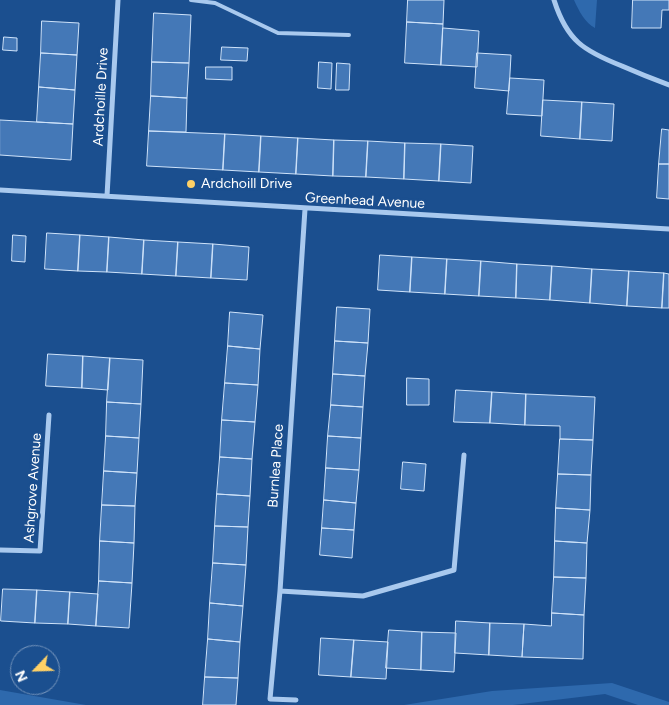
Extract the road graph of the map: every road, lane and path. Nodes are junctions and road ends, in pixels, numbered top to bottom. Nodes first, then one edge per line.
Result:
1 (118, 0) edge
2 (191, 0) edge
3 (554, 0) edge
4 (349, 35) dead end
5 (669, 85) edge
6 (0, 190) edge
7 (107, 196) junction
8 (305, 209) junction
9 (669, 229) edge
10 (49, 415) dead end
11 (464, 455) dead end
12 (0, 550) edge
13 (280, 591) junction
14 (296, 700) dead end

1 - 7 street, Ardchoille Drive
2 - 4 lane
3 - 5 street
6 - 7 street, Greenhead Avenue
7 - 8 street, Greenhead Avenue
8 - 9 street, Greenhead Avenue
8 - 13 street, Burnlea Place
10 - 12 street, Ashgrove Avenue
11 - 13 street
13 - 14 street, Burnlea Place

